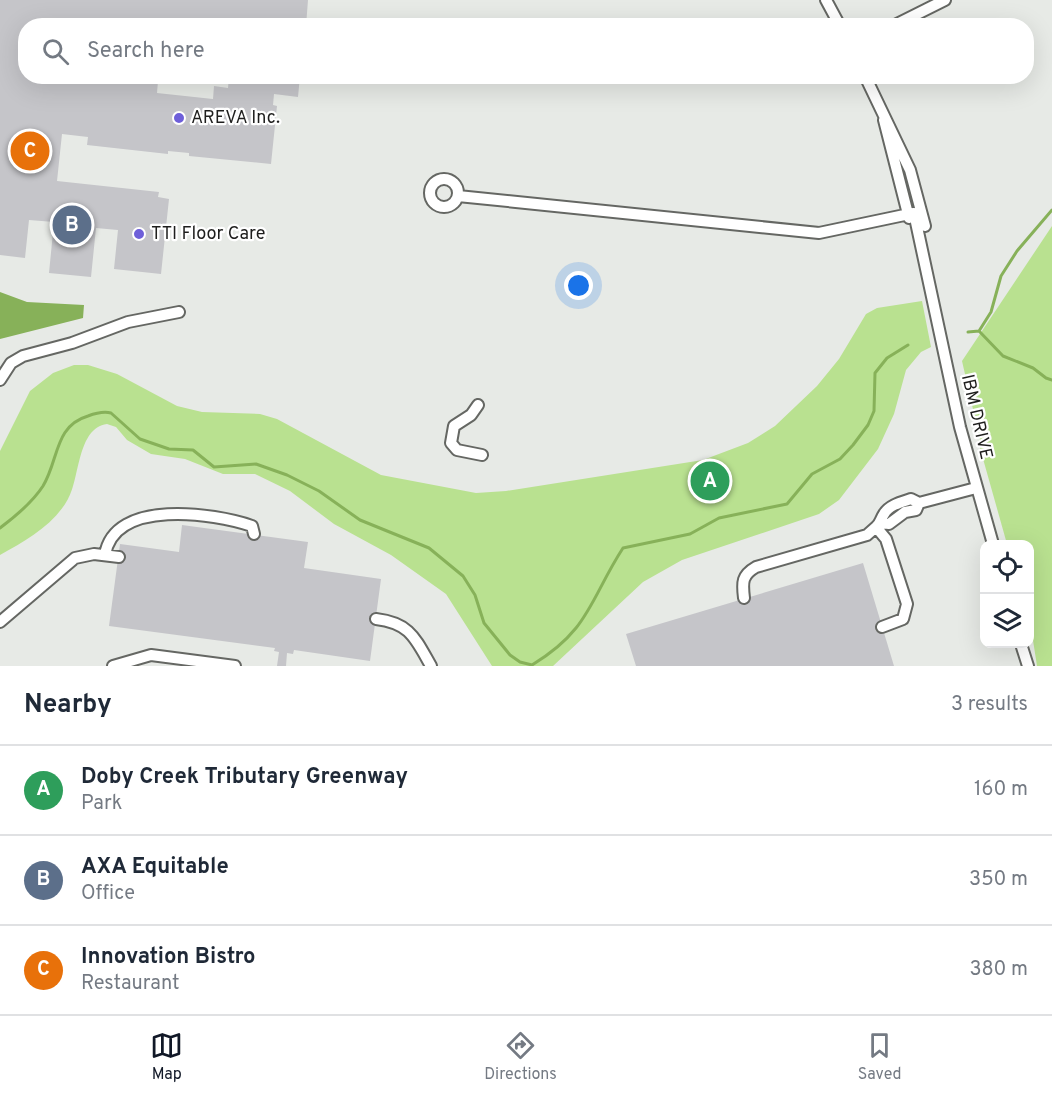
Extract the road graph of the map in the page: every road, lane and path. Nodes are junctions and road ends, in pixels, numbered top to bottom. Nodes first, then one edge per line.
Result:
1 (826, 0) edge
2 (945, 0) edge
3 (836, 18) edge
4 (909, 18) edge
5 (868, 84) edge
6 (884, 120) junction
7 (458, 196) dead end
8 (908, 213) junction
9 (933, 296) junction
10 (179, 312) dead end
11 (0, 380) edge
12 (478, 405) dead end
13 (482, 455) dead end
14 (976, 488) junction
15 (878, 525) junction
16 (254, 534) dead end
17 (992, 540) edge
18 (105, 555) junction
19 (119, 556) dead end
20 (744, 598) dead end
21 (376, 619) dead end
22 (0, 622) edge
23 (882, 627) dead end
24 (1022, 648) edge
25 (113, 666) edge
26 (235, 666) edge
27 (431, 666) edge
28 (1028, 666) edge

1 - 3 street
2 - 4 street
5 - 6 street, IBM DRIVE
6 - 8 street, IBM DRIVE
6 - 9 street, IBM DRIVE
7 - 8 street
8 - 9 street, IBM DRIVE
9 - 14 street, IBM DRIVE
10 - 11 street
12 - 13 street
14 - 15 street
14 - 17 street, IBM DRIVE
15 - 20 street
15 - 23 street
16 - 18 street
18 - 19 street
18 - 22 street
21 - 27 street
24 - 28 street
25 - 26 street

